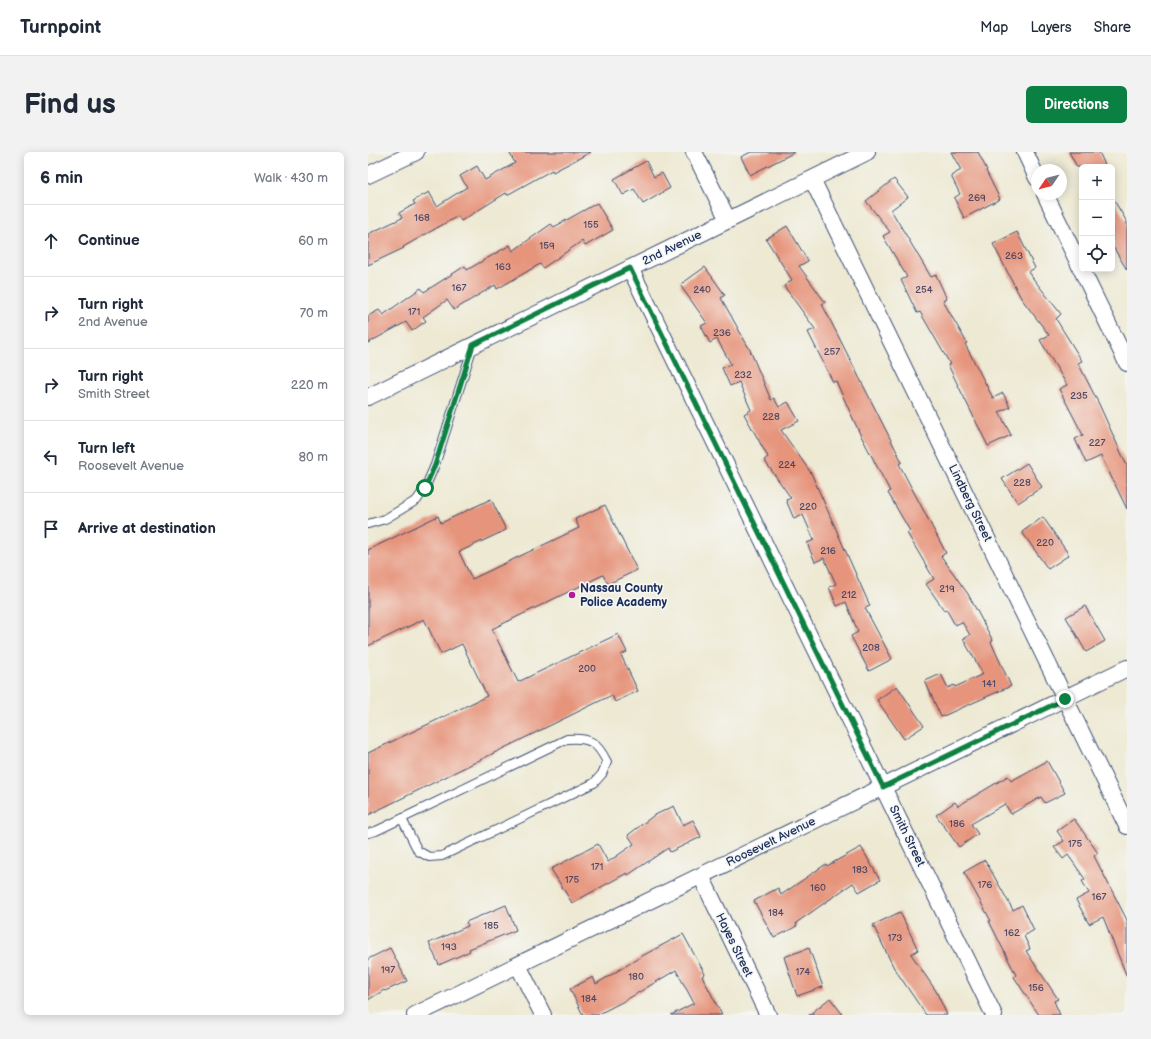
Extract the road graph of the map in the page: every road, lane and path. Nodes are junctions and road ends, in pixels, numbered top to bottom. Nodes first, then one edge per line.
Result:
1 (416, 152) edge
2 (694, 152) edge
3 (867, 152) edge
4 (1024, 152) edge
5 (1031, 166) edge
6 (368, 175) edge
7 (812, 179) junction
8 (1048, 200) edge
9 (728, 220) junction
10 (630, 268) junction
11 (473, 345) junction
12 (1127, 363) edge
13 (368, 397) edge
14 (368, 524) edge
15 (1127, 668) edge
16 (1065, 699) junction
17 (883, 787) junction
18 (402, 819) junction
19 (1127, 826) edge
20 (368, 833) edge
21 (700, 876) junction
22 (518, 965) junction
23 (415, 1015) edge
24 (543, 1015) edge
25 (768, 1015) edge
26 (994, 1015) edge

1 - 6 street
2 - 9 street
3 - 7 street, 2nd Avenue
4 - 5 street
7 - 9 street, 2nd Avenue
7 - 16 street, Lindberg Street
8 - 12 street
9 - 10 street, 2nd Avenue
10 - 11 street, 2nd Avenue
10 - 17 street, Smith Street
11 - 13 street, 2nd Avenue
11 - 14 lane
15 - 16 street, Roosevelt Avenue
16 - 17 street, Roosevelt Avenue
16 - 19 street, Lindberg Street
17 - 21 street, Roosevelt Avenue
17 - 26 street, Smith Street
18 - 18 lane
18 - 20 lane
21 - 22 street, Roosevelt Avenue
21 - 25 street, Hayes Street
22 - 23 street, Roosevelt Avenue
22 - 24 street

